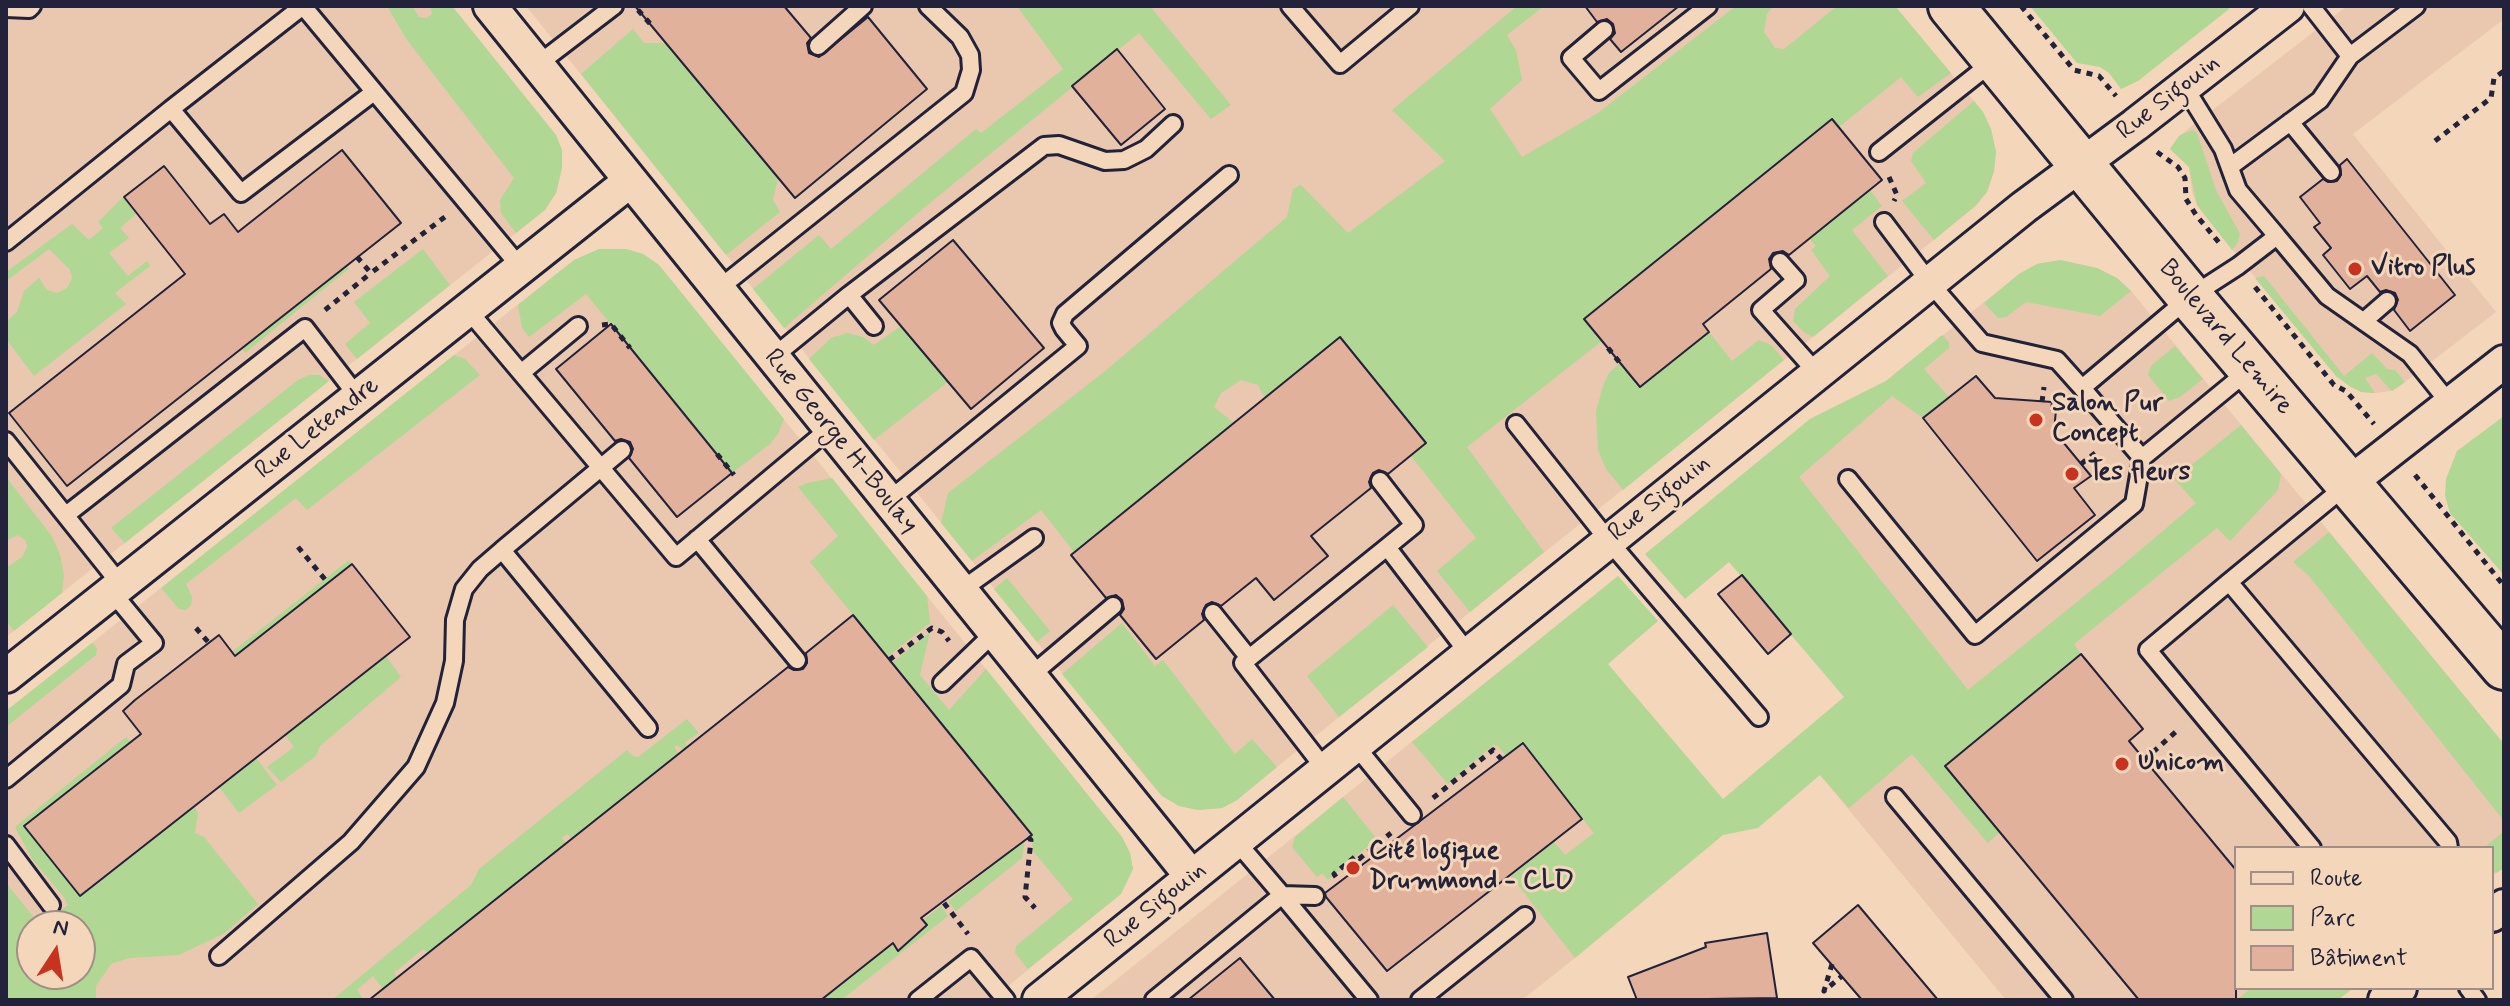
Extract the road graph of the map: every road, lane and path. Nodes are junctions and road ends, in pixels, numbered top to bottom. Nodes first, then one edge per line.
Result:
1 (32, 6) edge
2 (303, 6) edge
3 (490, 6) edge
4 (614, 6) edge
5 (863, 6) edge
6 (928, 6) edge
7 (1290, 6) edge
8 (1410, 6) edge
9 (1708, 6) edge
10 (1951, 6) edge
11 (2021, 6) edge
12 (2311, 6) edge
13 (2416, 6) edge
14 (6, 8) edge
15 (2271, 11) edge
16 (645, 17) dead end
17 (653, 27) dead end
18 (1604, 30) dead end
19 (818, 46) dead end
20 (2350, 56) junction
21 (1995, 60) junction
22 (537, 65) junction
23 (2504, 71) edge
24 (2184, 86) junction
25 (374, 92) junction
26 (2113, 92) dead end
27 (171, 109) junction
28 (2290, 122) junction
29 (1173, 124) dead end
30 (2435, 141) dead end
31 (1879, 152) joint
32 (2167, 157) dead end
33 (2082, 165) junction
34 (2231, 166) junction
35 (2331, 172) dead end
36 (1229, 175) dead end
37 (630, 181) junction
38 (465, 202) junction
39 (1884, 222) joint
40 (2277, 236) junction
41 (6, 242) edge
42 (2226, 252) dead end
43 (357, 257) dead end
44 (1780, 262) dead end
45 (521, 268) junction
46 (371, 273) junction
47 (2251, 282) dead end
48 (1930, 283) junction
49 (717, 290) junction
50 (346, 292) dead end
51 (849, 295) junction
52 (2190, 297) junction
53 (2387, 301) dead end
54 (468, 310) junction
55 (2364, 321) junction
56 (611, 324) dead end
57 (578, 326) dead end
58 (874, 326) dead end
59 (630, 348) dead end
60 (1608, 348) dead end
61 (772, 358) junction
62 (2504, 362) edge
63 (1620, 363) dead end
64 (2251, 369) junction
65 (521, 373) junction
66 (1817, 373) junction
67 (2082, 388) junction
68 (358, 397) junction
69 (2354, 399) dead end
70 (2450, 404) junction
71 (1516, 424) dead end
72 (829, 429) junction
73 (6, 441) edge
74 (622, 450) dead end
75 (717, 454) dead end
76 (2142, 458) junction
77 (601, 468) junction
78 (732, 473) dead end
79 (1848, 479) dead end
80 (1380, 481) dead end
81 (2348, 484) junction
82 (888, 501) junction
83 (2440, 508) dead end
84 (66, 515) junction
85 (1034, 538) dead end
86 (697, 539) junction
87 (1608, 540) junction
88 (298, 547) dead end
89 (1387, 547) junction
90 (502, 550) junction
91 (2229, 582) junction
92 (328, 583) dead end
93 (2504, 586) edge
94 (116, 589) junction
95 (960, 591) junction
96 (1113, 606) dead end
97 (1213, 613) dead end
98 (196, 628) dead end
99 (932, 628) dead end
100 (994, 633) junction
101 (209, 643) dead end
102 (1468, 653) junction
103 (1249, 658) junction
104 (797, 660) dead end
105 (889, 660) dead end
106 (2504, 667) edge
107 (6, 676) edge
108 (1029, 677) junction
109 (942, 683) dead end
110 (2199, 711) junction
111 (1759, 717) dead end
112 (648, 728) dead end
113 (1355, 745) junction
114 (1502, 760) dead end
115 (2144, 760) dead end
116 (1325, 769) junction
117 (6, 779) edge
118 (1449, 786) dead end
119 (1895, 797) dead end
120 (1412, 815) dead end
121 (1028, 837) dead end
122 (1236, 841) junction
123 (1381, 841) dead end
124 (6, 845) edge
125 (2310, 846) edge
126 (2449, 846) edge
127 (1192, 877) junction
128 (1330, 882) dead end
129 (1282, 895) junction
130 (1315, 896) dead end
131 (944, 903) dead end
132 (51, 905) dead end
133 (1035, 908) dead end
134 (952, 913) dead end
135 (1525, 916) dead end
136 (219, 956) dead end
137 (1832, 964) dead end
138 (1842, 976) dead end
139 (1367, 999) edge
140 (918, 1000) edge
141 (1006, 1000) edge
142 (1039, 1000) edge
143 (1154, 1000) edge
144 (1420, 1000) edge
145 (2064, 1000) edge

1 - 14 lane
2 - 25 lane
2 - 27 lane
3 - 22 street, Rue George H-Boulay
4 - 22 lane
5 - 19 lane
6 - 49 lane
7 - 8 lane
9 - 18 lane
10 - 21 main road, Boulevard Lemire
11 - 26 path
12 - 20 lane
13 - 20 lane
15 - 24 street, Rue Sigouin
16 - 17 path
20 - 28 lane
21 - 31 lane
21 - 33 main road, Boulevard Lemire
22 - 37 street, Rue George H-Boulay
23 - 30 path
24 - 33 street, Rue Sigouin
24 - 34 lane
25 - 27 lane
25 - 38 lane
27 - 41 lane
28 - 34 lane
28 - 35 lane
29 - 51 lane
31 - 39 path
32 - 42 path
33 - 48 street, Rue Sigouin
33 - 52 main road, Boulevard Lemire
34 - 40 lane
36 - 82 lane
37 - 45 street, Rue Letendre
37 - 49 street, Rue George H-Boulay
38 - 45 lane
38 - 46 path
39 - 48 lane
40 - 52 lane
40 - 55 lane
43 - 46 path
44 - 66 lane
45 - 54 street, Rue Letendre
46 - 50 path
47 - 69 path, Boulevard Lemire
48 - 66 street, Rue Sigouin
48 - 67 lane
49 - 61 street, Rue George H-Boulay
51 - 58 lane
51 - 61 lane
52 - 64 main road, Boulevard Lemire
52 - 67 lane
53 - 55 lane
54 - 65 lane
54 - 68 street, Rue Letendre
55 - 70 lane
56 - 59 path
57 - 65 lane
60 - 63 path
61 - 72 street, Rue George H-Boulay
62 - 70 street
64 - 76 lane
64 - 81 main road, Boulevard Lemire
65 - 77 lane
66 - 87 street, Rue Sigouin
67 - 76 lane
68 - 84 lane
68 - 94 street, Rue Letendre
70 - 81 street
71 - 87 lane
72 - 82 street, Rue George H-Boulay
72 - 86 lane
73 - 84 lane
74 - 77 lane
75 - 78 path
76 - 79 lane
77 - 86 lane
77 - 90 lane
80 - 89 lane
81 - 91 lane
81 - 106 main road, Boulevard Lemire
82 - 95 street, Rue George H-Boulay
83 - 93 path
84 - 94 lane
85 - 95 lane
86 - 104 lane
87 - 102 street, Rue Sigouin
87 - 111 lane
88 - 92 path
89 - 102 lane
89 - 103 lane
90 - 112 lane
90 - 136 lane
91 - 110 lane
91 - 126 lane
94 - 107 street, Rue Letendre
94 - 117 lane
95 - 100 street, Rue George H-Boulay
96 - 108 lane
97 - 103 lane
98 - 101 path
99 - 105 path
100 - 108 street, Rue George H-Boulay
100 - 109 lane
102 - 113 street, Rue Sigouin
103 - 116 lane
108 - 127 street, Rue George H-Boulay
110 - 115 path
110 - 125 lane
113 - 116 street, Rue Sigouin
113 - 120 lane
114 - 118 path
116 - 122 street, Rue Sigouin
119 - 145 lane
121 - 133 path
122 - 127 street, Rue Sigouin
122 - 129 lane
123 - 128 path
124 - 132 lane
127 - 142 street, Rue Sigouin
129 - 130 lane
129 - 139 lane
129 - 143 lane
131 - 134 path
135 - 144 lane
137 - 138 path
140 - 141 lane

